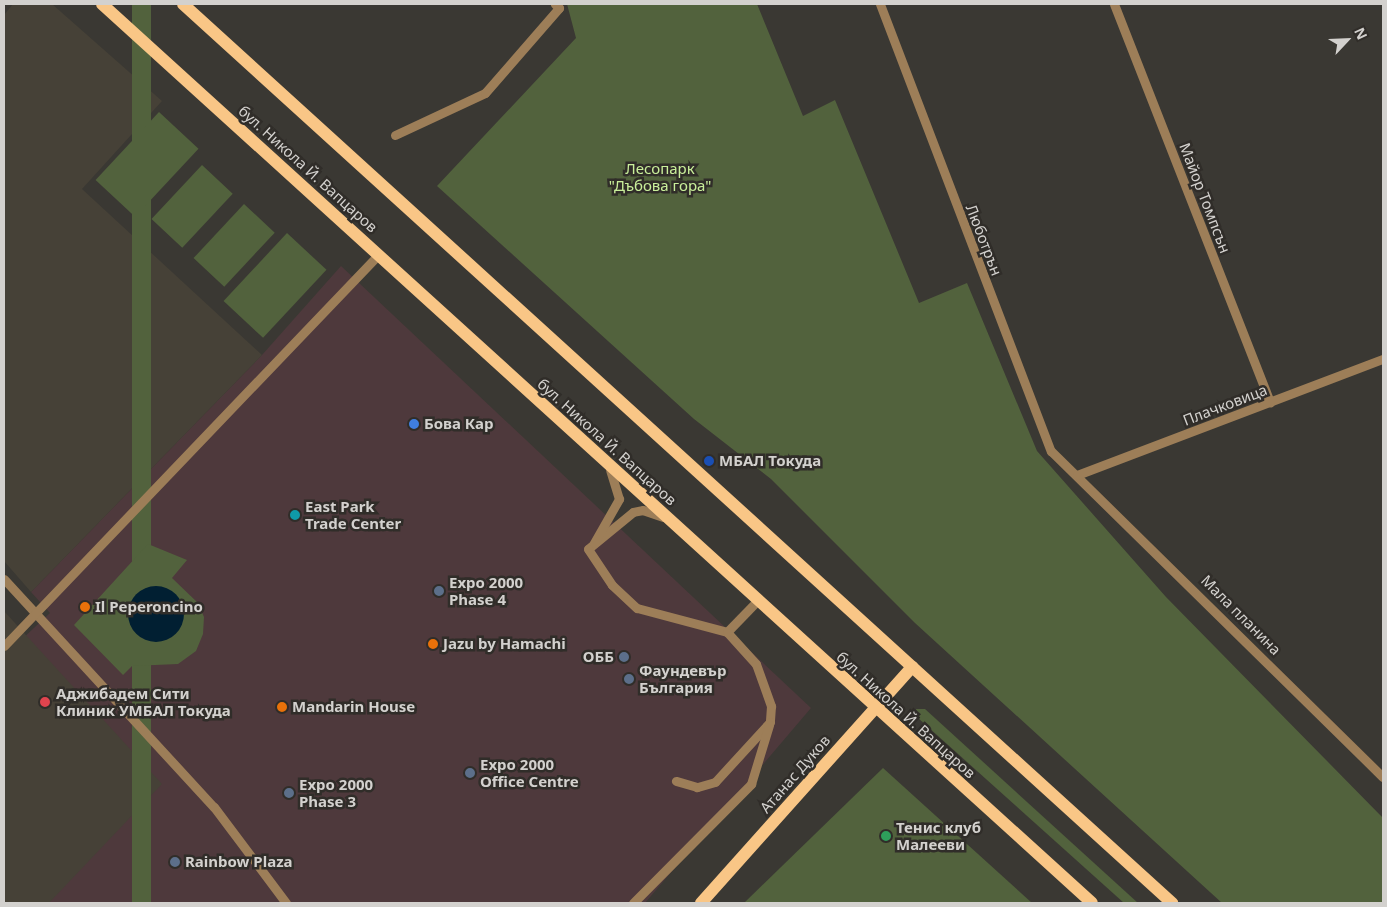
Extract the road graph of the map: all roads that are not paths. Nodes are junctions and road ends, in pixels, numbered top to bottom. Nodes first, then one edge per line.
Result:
1 (102, 4) edge
2 (183, 4) edge
3 (555, 4) edge
4 (880, 4) edge
5 (1114, 4) edge
6 (395, 135) dead end
7 (378, 255) junction
8 (1383, 359) edge
9 (1270, 403) junction
10 (606, 463) junction
11 (1077, 475) junction
12 (669, 520) junction
13 (594, 543) junction
14 (4, 579) edge
15 (757, 601) junction
16 (33, 612) junction
17 (727, 632) junction
18 (4, 646) edge
19 (912, 666) junction
20 (874, 708) junction
21 (770, 722) junction
22 (1383, 777) edge
23 (676, 781) dead end
24 (286, 903) edge
25 (632, 903) edge
26 (701, 903) edge
27 (1092, 903) edge
28 (1172, 903) edge

1 - 7 main road, бул. Никола Й. Вапцаров
2 - 19 main road
3 - 6 street
4 - 11 street, Люботрън
5 - 9 street, Майор Томпсън
7 - 10 main road, бул. Никола Й. Вапцаров
7 - 16 street
8 - 9 street, Плачковица
9 - 11 street, Плачковица
10 - 12 main road, бул. Никола Й. Вапцаров
10 - 13 street
11 - 22 street, Мала планина
12 - 13 street
12 - 15 main road, бул. Никола Й. Вапцаров
13 - 17 street
14 - 16 street
15 - 17 street
15 - 20 main road, бул. Никола Й. Вапцаров
16 - 18 street
16 - 24 street
17 - 21 street
19 - 20 main road, Атанас Дуков
19 - 28 main road
20 - 26 main road, Атанас Дуков
20 - 27 main road, бул. Никола Й. Вапцаров
21 - 23 street
21 - 25 street

